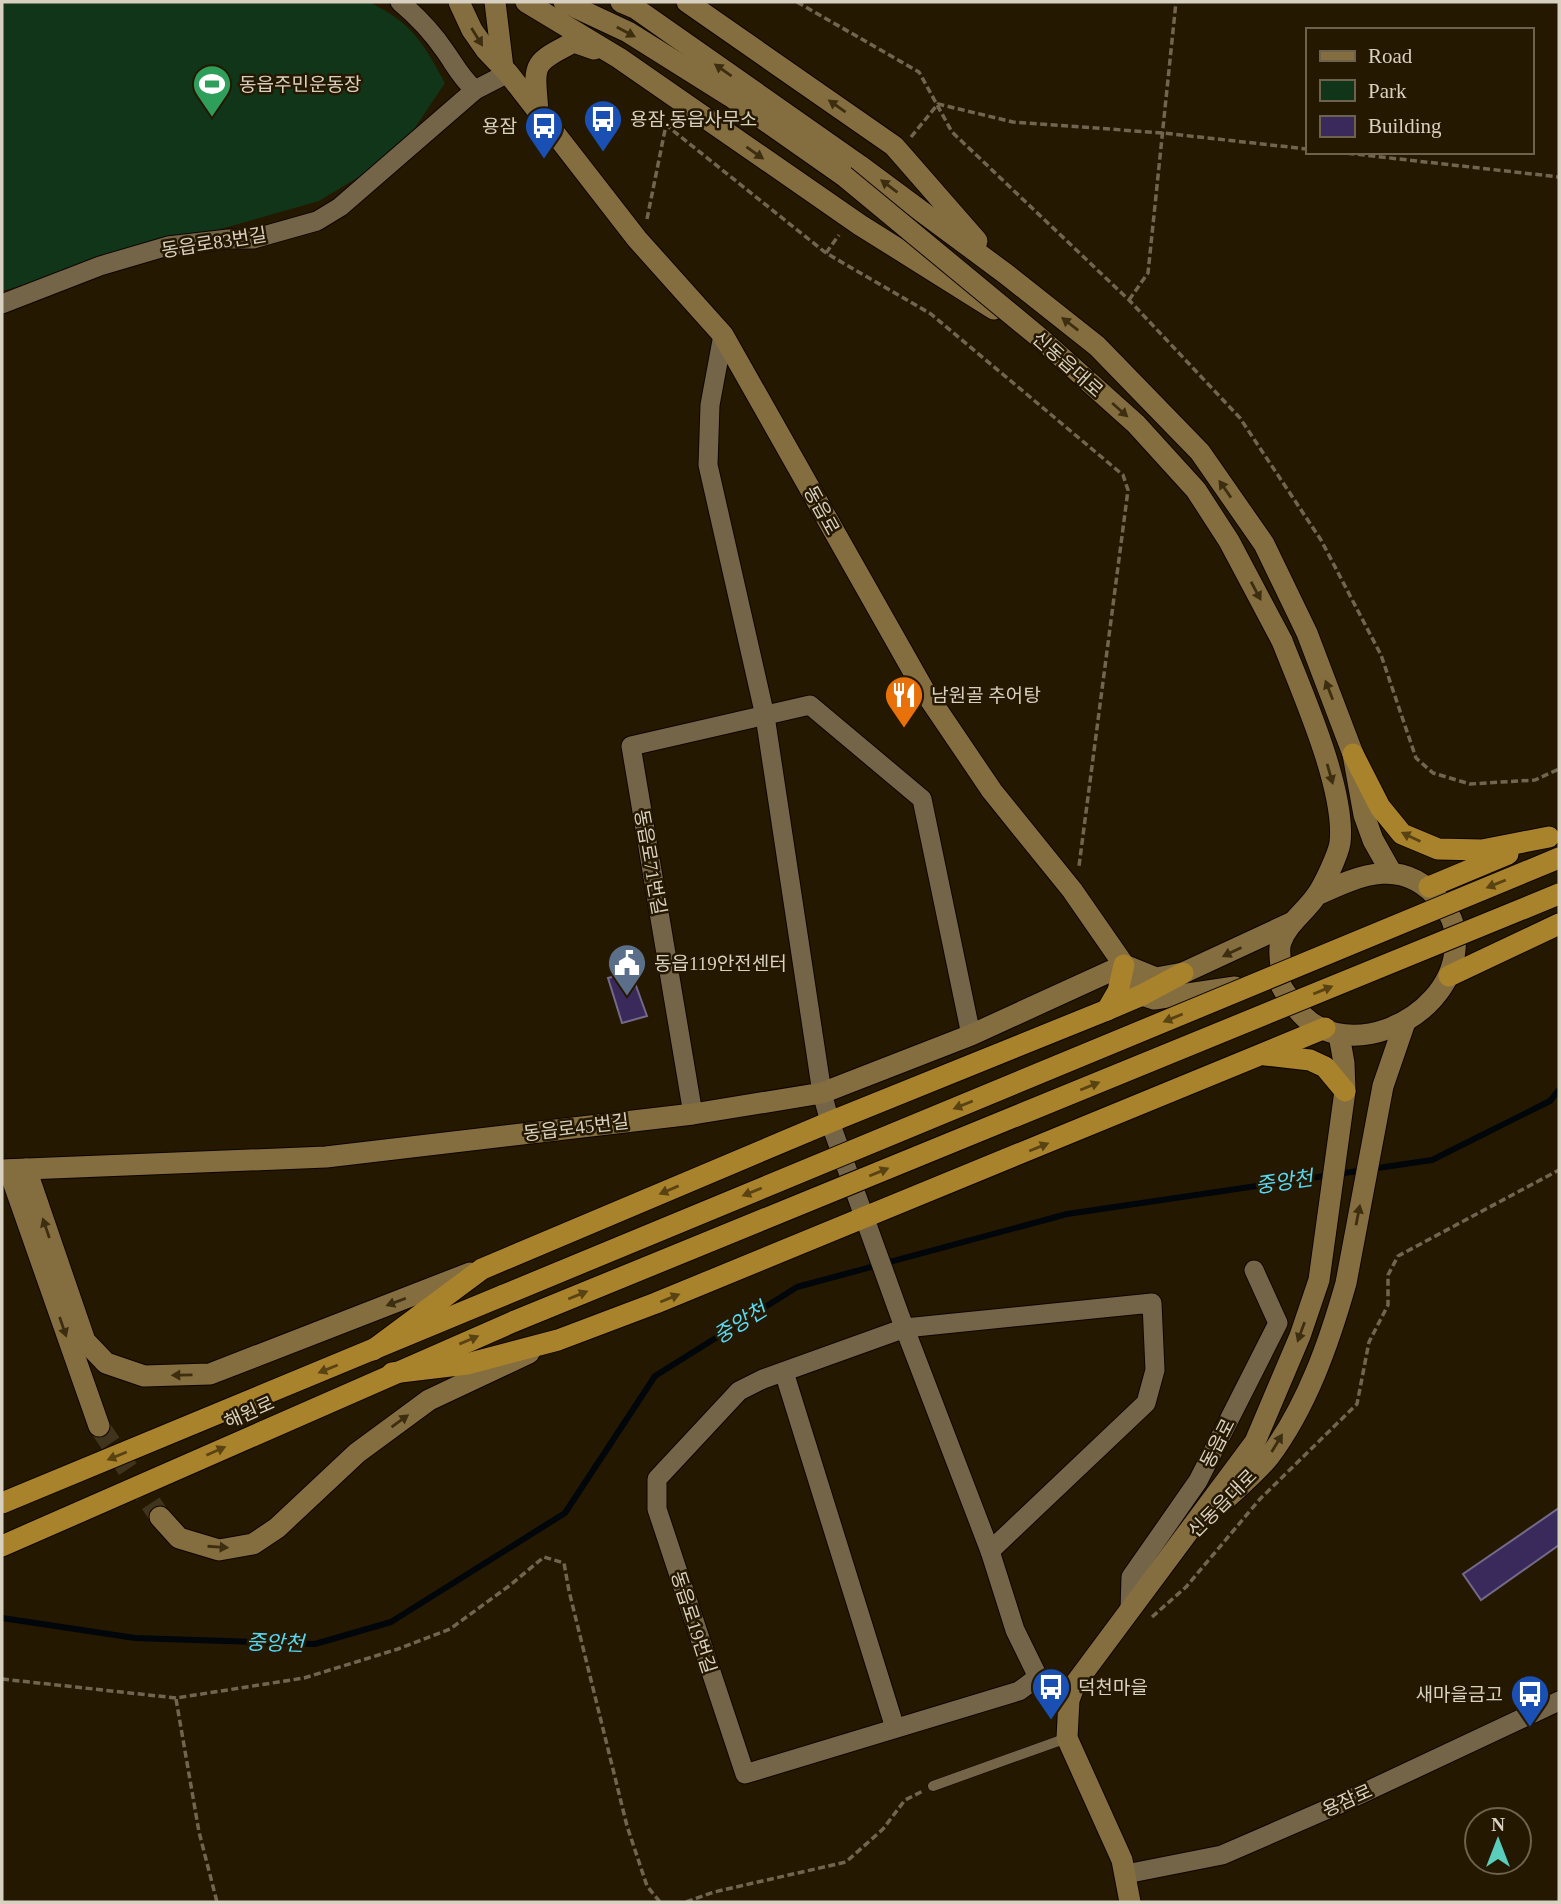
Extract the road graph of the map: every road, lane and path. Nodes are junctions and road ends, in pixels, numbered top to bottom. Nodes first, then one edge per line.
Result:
1 (400, 2) edge
2 (459, 2) edge
3 (495, 2) edge
4 (526, 2) edge
5 (564, 2) edge
6 (621, 2) edge
7 (687, 2) edge
8 (797, 2) edge
9 (1176, 2) edge
10 (619, 58) junction
11 (506, 71) junction
12 (475, 90) junction
13 (938, 104) junction
14 (538, 112) junction
15 (1163, 133) junction
16 (911, 137) dead end
17 (1306, 149) edge
18 (1355, 154) edge
19 (1559, 177) edge
20 (844, 228) dead end
21 (637, 239) junction
22 (826, 253) junction
23 (1006, 274) junction
24 (1129, 300) junction
25 (2, 304) edge
26 (723, 335) junction
27 (1040, 338) junction
28 (765, 716) junction
29 (1353, 754) junction
30 (1559, 769) edge
31 (1554, 834) edge
32 (1559, 858) edge
33 (1391, 872) junction
34 (1429, 887) junction
35 (1072, 890) junction
36 (1559, 894) edge
37 (1317, 895) junction
38 (1293, 922) junction
39 (1553, 927) edge
40 (1124, 965) junction
41 (1183, 973) junction
42 (1450, 976) junction
43 (1281, 985) junction
44 (1142, 995) junction
45 (1107, 1010) junction
46 (1405, 1022) junction
47 (1332, 1032) junction
48 (971, 1035) junction
49 (1265, 1055) junction
50 (1345, 1091) junction
51 (822, 1093) junction
52 (693, 1114) junction
53 (830, 1122) junction
54 (12, 1170) edge
55 (1559, 1170) edge
56 (868, 1225) junction
57 (1398, 1256) dead end
58 (482, 1269) junction
59 (1254, 1270) dead end
60 (902, 1322) junction
61 (558, 1340) junction
62 (373, 1350) junction
63 (784, 1372) junction
64 (392, 1373) junction
65 (99, 1426) tunnel mouth
66 (2, 1503) edge
67 (160, 1517) tunnel mouth
68 (1180, 1545) junction
69 (2, 1546) edge
70 (990, 1551) junction
71 (1130, 1610) junction
72 (1038, 1677) junction
73 (2, 1679) edge
74 (176, 1698) junction
75 (1069, 1700) junction
76 (1559, 1701) edge
77 (895, 1728) junction
78 (1067, 1738) junction
79 (933, 1786) joint
80 (1125, 1874) junction
81 (217, 1902) edge
82 (660, 1902) edge
83 (686, 1902) edge
84 (1130, 1902) edge

1 - 12 street
2 -> 11 main road, 동읍로
3 - 11 main road
4 - 10 main road
5 -> 27 main road, 신동읍대로, bridge
23 -> 6 main road, 신동읍대로
23 -> 7 main road
8 - 13 path
9 - 15 path
10 - 14 main road
10 -> 27 main road
11 - 12 street, 동읍로83번길
11 - 14 main road, 동읍로
12 - 25 street, 동읍로83번길
13 - 15 path
13 - 16 path
13 - 24 path
14 - 21 main road, 동읍로
15 - 17 path
15 - 24 path
18 - 19 path
20 - 22 path
21 - 22 path
21 - 26 main road, 동읍로
22 - 35 path
29 -> 23 main road, 신동읍대로
24 - 30 path
26 - 28 street
26 - 35 main road, 동읍로
27 -> 37 main road, 신동읍대로, bridge
28 - 48 street, 동읍로71번길
28 - 51 street
28 - 52 street, 동읍로71번길
31 -> 29 highway
29 - 33 main road, 신동읍대로
31 - 34 highway
32 -> 62 highway, 해원로, bridge
33 - 34 main road
33 - 37 main road
34 - 42 main road
35 - 40 main road, 동읍로
64 -> 36 highway, 해원로, bridge
37 - 38 main road
38 -> 41 main road
38 - 43 main road
39 - 42 highway
40 - 41 main road
40 - 44 main road, 동읍로
40 - 45 highway
40 - 48 main road, 동읍로45번길
41 - 44 highway
42 - 46 main road
43 - 44 main road
43 - 47 main road
44 - 45 highway
45 - 53 highway
46 - 47 main road
68 -> 46 main road, 신동읍대로
47 - 49 highway
47 - 50 main road, 신동읍대로
48 - 51 main road, 동읍로45번길
49 - 50 highway
56 -> 49 highway
50 -> 68 main road, 신동읍대로
51 - 52 main road, 동읍로45번길
51 - 53 street
52 - 54 main road, 동읍로45번길
53 - 56 street
53 -> 58 highway
58 -> 54 main road
54 -> 65 main road
55 - 57 path
56 - 60 street
61 -> 56 highway
58 - 62 highway
59 - 71 street, 동읍로
60 - 63 street, 동읍로19번길
60 - 70 street
60 - 70 street, 동읍로19번길
61 - 64 highway
67 -> 61 main road
62 -> 66 highway, 해원로
63 - 77 street
63 - 77 street, 동읍로19번길
69 -> 64 highway, 해원로
68 - 71 main road
70 - 72 street
71 - 75 main road
72 - 75 street
72 - 77 street, 동읍로19번길
73 - 74 path
74 - 81 path
74 - 82 path
75 - 78 main road
76 - 80 street, 용잠로
78 - 79 lane
78 - 80 main road
79 - 83 path
80 - 84 main road

